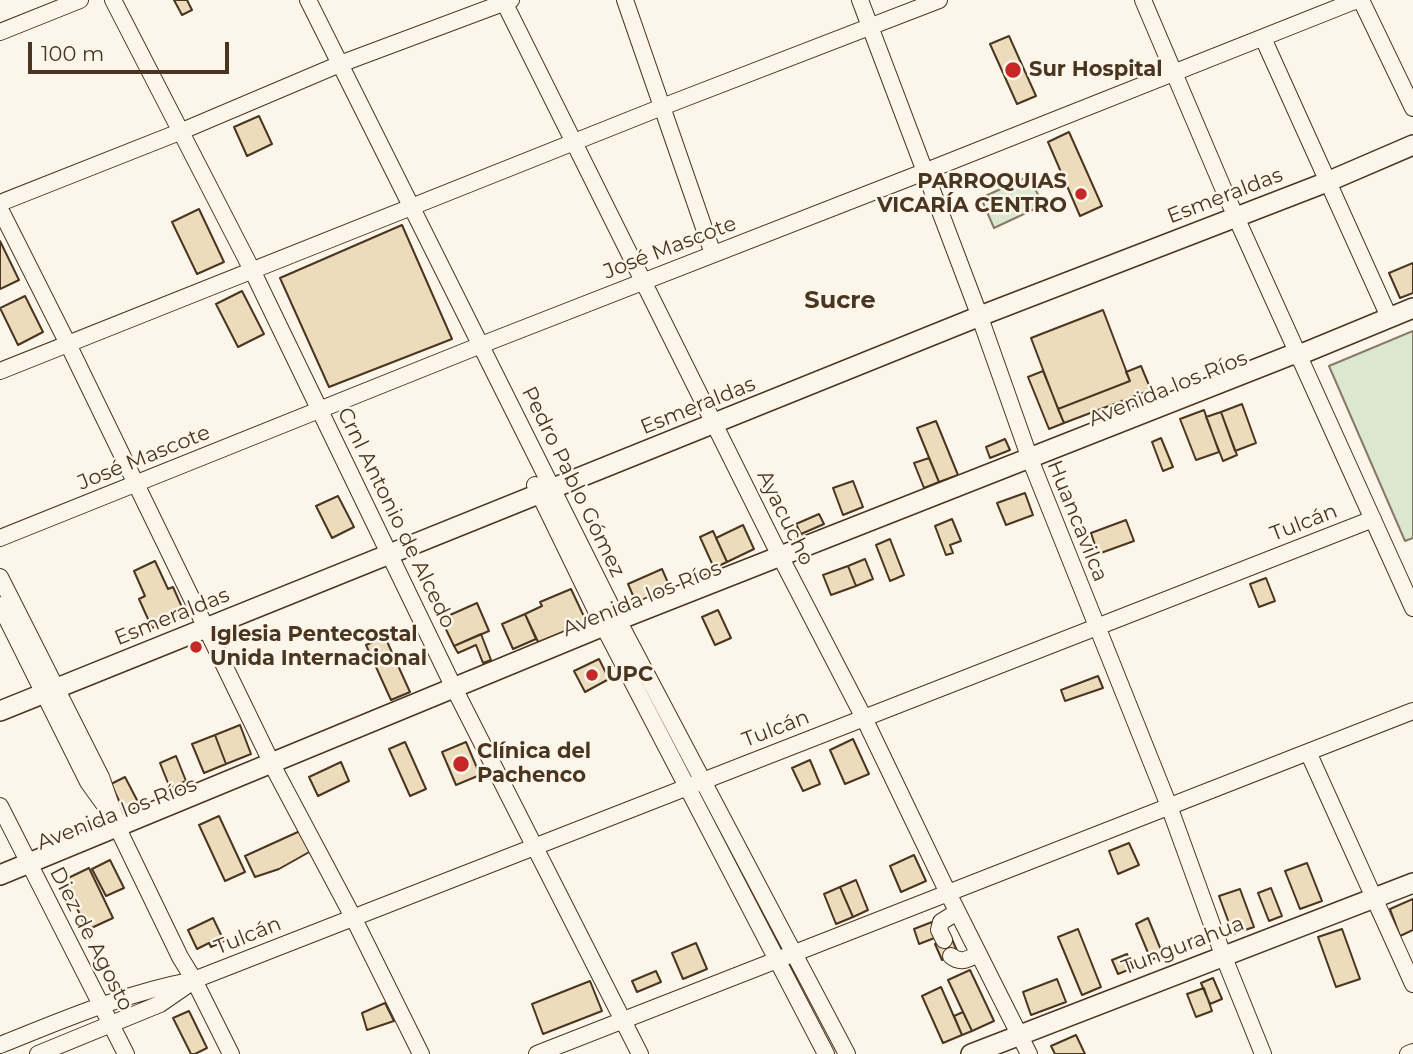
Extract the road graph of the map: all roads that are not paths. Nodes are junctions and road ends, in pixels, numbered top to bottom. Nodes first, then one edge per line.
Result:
1 (80, 0) edge
2 (113, 0) edge
3 (309, 0) edge
4 (625, 0) edge
5 (860, 0) edge
6 (939, 0) edge
7 (1143, 0) edge
8 (1359, 0) edge
9 (506, 1) edge
10 (871, 26) junction
11 (0, 32) edge
12 (1263, 38) junction
13 (340, 64) junction
14 (1174, 71) junction
15 (662, 107) junction
16 (1413, 107) edge
17 (182, 131) junction
18 (1413, 134) edge
19 (574, 142) junction
20 (1413, 145) edge
21 (924, 172) junction
22 (1324, 177) junction
23 (0, 203) edge
24 (410, 206) junction
25 (0, 209) edge
26 (1234, 211) junction
27 (713, 254) junction
28 (253, 270) junction
29 (644, 281) junction
30 (1413, 307) edge
31 (978, 312) junction
32 (1389, 317) junction
33 (68, 344) junction
34 (481, 345) junction
35 (1299, 355) junction
36 (0, 371) edge
37 (321, 410) junction
38 (713, 419) junction
39 (1032, 464) junction
40 (136, 484) junction
41 (545, 487) junction
42 (1373, 519) junction
43 (0, 538) edge
44 (386, 550) junction
45 (783, 561) junction
46 (0, 577) edge
47 (0, 605) edge
48 (1413, 608) edge
49 (204, 623) junction
50 (1097, 625) junction
51 (614, 628) junction
52 (47, 685) junction
53 (456, 692) junction
54 (0, 699) edge
55 (1413, 710) edge
56 (0, 711) edge
57 (864, 718) junction
58 (1308, 752) junction
59 (275, 769) junction
60 (695, 783) junction
61 (0, 806) edge
62 (1169, 806) junction
63 (117, 827) junction
64 (534, 846) junction
65 (31, 868) junction
66 (0, 875) edge
67 (1413, 883) edge
68 (0, 884) edge
69 (947, 893) junction
70 (1374, 899) junction
71 (957, 912) junction
72 (353, 917) junction
73 (944, 940) dead end
74 (795, 953) junction
75 (978, 954) junction
76 (1223, 955) junction
77 (951, 956) dead end
78 (778, 959) junction
79 (194, 980) junction
80 (1413, 984) edge
81 (106, 1015) junction
82 (623, 1020) junction
83 (1019, 1034) junction
84 (0, 1045) edge
85 (1413, 1052) edge
86 (6, 1054) edge
87 (38, 1054) edge
88 (127, 1054) edge
89 (231, 1054) edge
90 (421, 1054) edge
91 (537, 1054) edge
92 (640, 1054) edge
93 (826, 1054) edge
94 (847, 1054) edge
95 (971, 1054) edge
96 (1029, 1054) edge
97 (1263, 1054) edge
98 (1408, 1054) edge

1 - 11 street
2 - 17 street, Crnl Antonio de Alcedo
3 - 13 street, Pedro Pablo Gómez
4 - 15 street
5 - 10 street, Huancavilca
6 - 10 street
7 - 14 street
8 - 12 street, José Mascote
8 - 16 street
9 - 13 street
9 - 19 street, Ayacucho
10 - 15 street
10 - 21 street, Huancavilca
12 - 14 street, José Mascote
12 - 22 street
13 - 17 street
13 - 24 street, Pedro Pablo Gómez
14 - 21 street, José Mascote
14 - 26 street
15 - 19 street
15 - 27 street
17 - 23 street
17 - 28 street, Crnl Antonio de Alcedo
18 - 22 main road, Esmeraldas
19 - 24 street
19 - 29 street, Ayacucho
20 - 22 main road, Esmeraldas
21 - 27 street, José Mascote
21 - 31 street, Huancavilca
22 - 26 main road, Esmeraldas
22 - 32 street
24 - 28 street
24 - 34 street, Pedro Pablo Gómez
25 - 33 street
26 - 31 main road, Esmeraldas
26 - 35 street
27 - 29 street, José Mascote
28 - 33 street
28 - 37 street, Crnl Antonio de Alcedo
29 - 34 street, José Mascote
29 - 38 street, Ayacucho
30 - 32 main road, Avenida los Ríos
31 - 38 main road, Esmeraldas
31 - 39 street, Huancavilca
32 - 35 main road, Avenida los Ríos
33 - 36 street
33 - 40 street
34 - 37 street, José Mascote
34 - 41 street, Pedro Pablo Gómez
35 - 39 main road, Avenida los Ríos
35 - 42 street
37 - 40 street, José Mascote
37 - 44 street, Crnl Antonio de Alcedo
38 - 41 main road, Esmeraldas
38 - 45 street, Ayacucho
39 - 45 main road, Avenida los Ríos
39 - 50 street, Huancavilca
40 - 43 street, José Mascote
40 - 49 street
41 - 44 main road, Esmeraldas
41 - 51 street, Pedro Pablo Gómez
42 - 48 street
42 - 50 street, Tulcán
44 - 49 main road, Esmeraldas
44 - 53 street, Crnl Antonio de Alcedo
45 - 51 main road, Avenida los Ríos
45 - 57 street, Ayacucho
46 - 52 street
47 - 52 street
49 - 52 main road, Esmeraldas
49 - 59 street
50 - 57 street, Tulcán
50 - 62 street, Huancavilca
51 - 53 main road, Avenida los Ríos
51 - 60 street, Pedro Pablo Gómez
52 - 54 main road, Esmeraldas
52 - 56 main road, Esmeraldas
52 - 63 street
53 - 59 main road, Avenida los Ríos
53 - 64 street, Crnl Antonio de Alcedo
55 - 58 street
57 - 60 street, Tulcán
57 - 69 street, Ayacucho
58 - 62 street
58 - 70 street
59 - 63 main road, Avenida los Ríos
59 - 72 street
60 - 64 street, Tulcán
60 - 74 street, Pedro Pablo Gómez
60 - 78 street, Pedro Pablo Gómez
61 - 65 street, Diez de Agosto
62 - 69 street
62 - 76 street, Huancavilca
63 - 65 main road, Avenida los Ríos
63 - 79 street
64 - 72 street, Tulcán
64 - 82 street, Crnl Antonio de Alcedo
65 - 66 main road, Avenida los Ríos
65 - 68 main road, Avenida los Ríos
65 - 81 street, Diez de Agosto
67 - 70 main road, Tungurahua
69 - 71 street, Ayacucho
69 - 74 street
70 - 76 main road, Tungurahua
70 - 80 street
71 - 73 street
71 - 75 street, Ayacucho
72 - 79 street, Tulcán
72 - 90 street
74 - 78 street
74 - 94 street, Pedro Pablo Gómez
75 - 77 street
75 - 83 street, Ayacucho
76 - 83 main road, Tungurahua
76 - 97 street, Huancavilca
78 - 82 street
78 - 93 street, Pedro Pablo Gómez
79 - 81 street, Tulcán
79 - 81 street, Tulcán
79 - 89 street
81 - 84 street, Tulcán
81 - 86 street
81 - 87 street, Tulcán
81 - 88 street, Diez de Agosto
82 - 91 street
82 - 92 street, Crnl Antonio de Alcedo
83 - 95 main road, Tungurahua
83 - 96 street, Ayacucho
85 - 98 street

